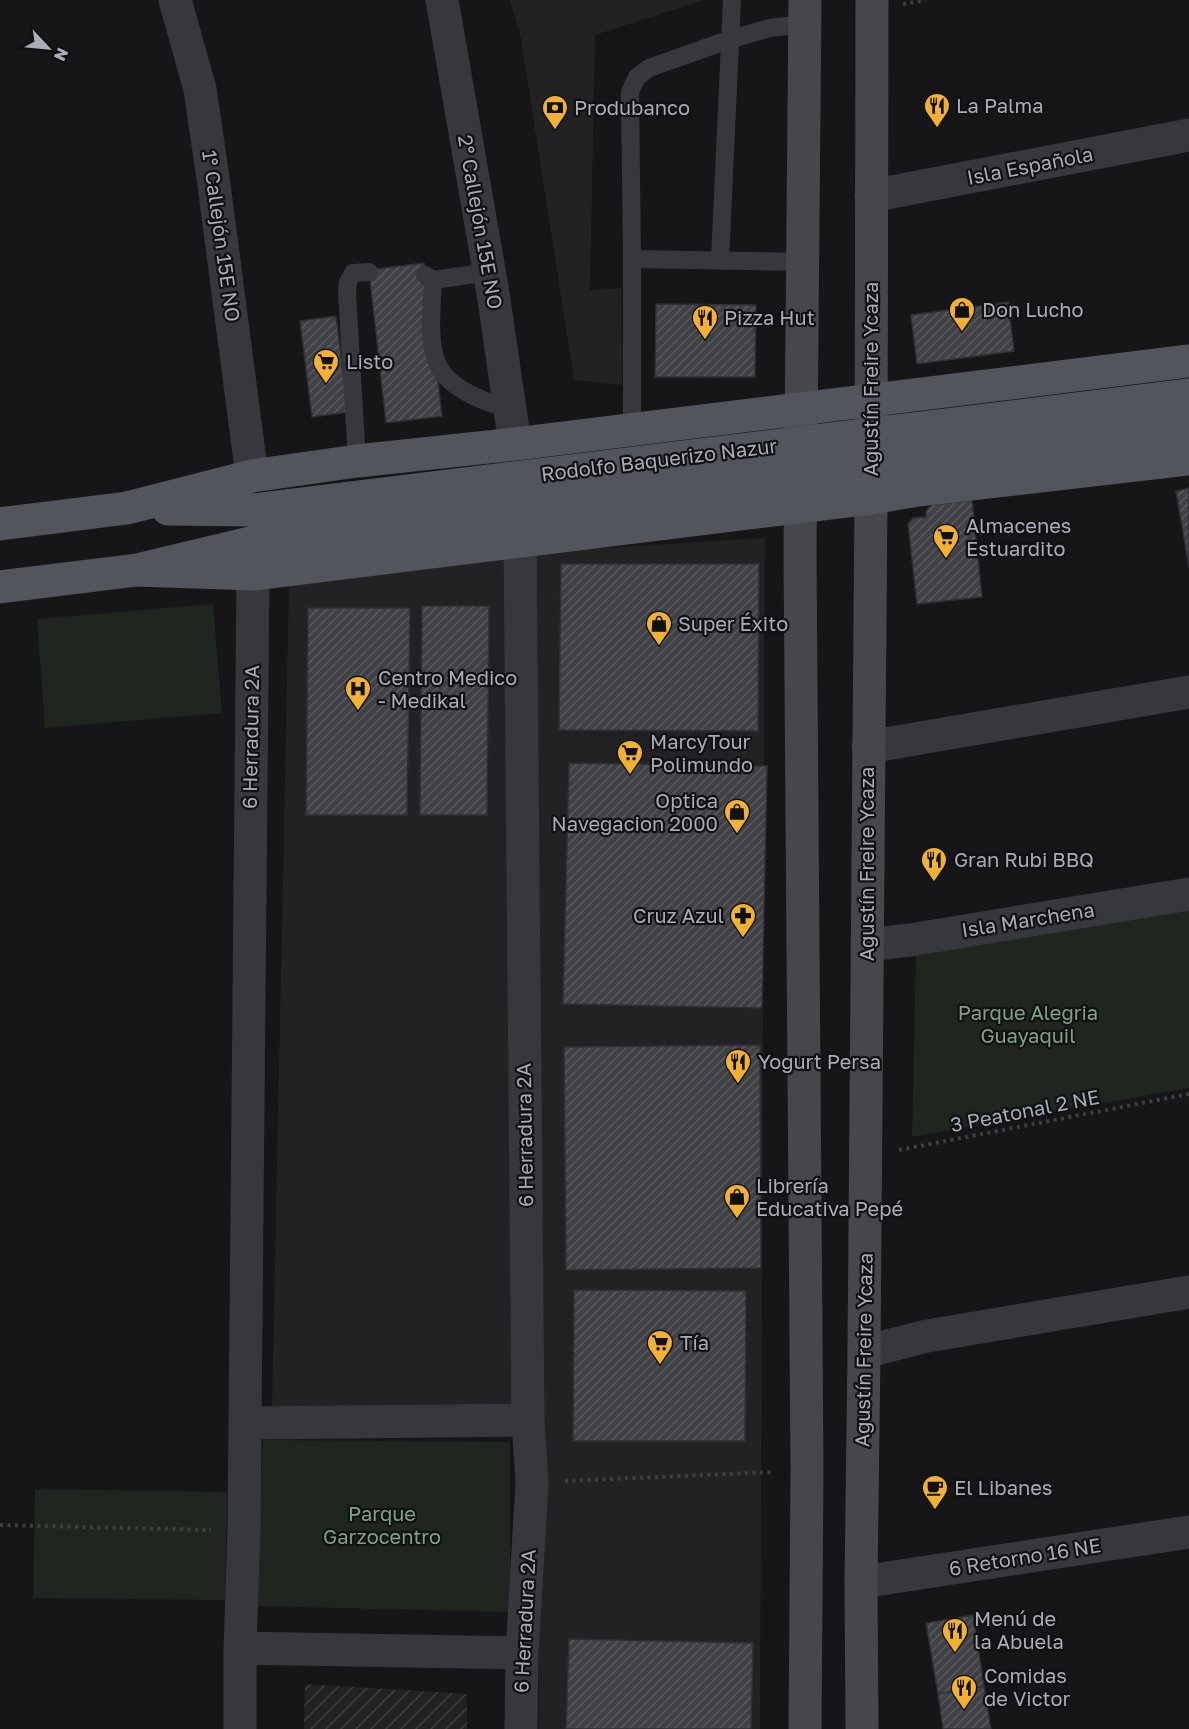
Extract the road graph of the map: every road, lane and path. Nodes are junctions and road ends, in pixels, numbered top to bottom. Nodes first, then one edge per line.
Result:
1 (174, 0) edge
2 (442, 0) edge
3 (732, 0) edge
4 (872, 0) edge
5 (805, 12) edge
6 (731, 39) junction
7 (1189, 135) edge
8 (871, 196) junction
9 (632, 259) junction
10 (720, 261) junction
11 (803, 262) junction
12 (369, 272) dead end
13 (489, 272) junction
14 (1189, 360) edge
15 (975, 387) junction
16 (1189, 395) edge
17 (870, 400) junction
18 (802, 408) junction
19 (510, 410) junction
20 (688, 422) junction
21 (1189, 427) edge
22 (633, 429) junction
23 (515, 444) junction
24 (1189, 459) edge
25 (357, 461) junction
26 (252, 476) junction
27 (987, 483) junction
28 (871, 498) junction
29 (800, 506) junction
30 (127, 508) junction
31 (696, 519) junction
32 (0, 524) edge
33 (254, 526) junction
34 (520, 541) junction
35 (137, 570) junction
36 (253, 574) junction
37 (0, 587) edge
38 (1189, 692) edge
39 (868, 747) junction
40 (1189, 894) edge
41 (867, 945) junction
42 (1189, 1094) edge
43 (866, 1157) junction
44 (1189, 1292) edge
45 (864, 1352) junction
46 (528, 1420) junction
47 (245, 1423) junction
48 (807, 1470) junction
49 (532, 1483) junction
50 (0, 1525) edge
51 (244, 1530) junction
52 (1189, 1532) edge
53 (861, 1582) junction
54 (240, 1648) junction
55 (522, 1653) junction
56 (240, 1729) edge
57 (521, 1729) edge
58 (805, 1729) edge
59 (862, 1729) edge

1 - 26 street, 1° Callejón 15E NO
2 - 13 street, 2° Callejón 15E NO
3 - 6 lane
4 - 8 main road, Agustín Freire Ycaza
5 - 6 lane
5 - 11 main road
6 - 9 lane
6 - 10 lane
7 - 8 street, Isla Española
8 - 17 main road, Agustín Freire Ycaza
9 - 10 lane
9 - 22 lane
10 - 11 lane
11 - 18 main road
12 - 25 lane
13 - 19 street, 2° Callejón 15E NO
13 - 19 lane
14 - 15 main road
15 - 17 main road
15 - 27 main road
16 - 33 main road, Rodolfo Baquerizo Nazur, bridge
17 - 18 main road
17 - 28 main road, Agustín Freire Ycaza
18 - 20 main road
18 - 29 main road
19 - 23 street, 2° Callejón 15E NO
20 - 22 main road
20 - 31 main road
21 - 33 main road, Rodolfo Baquerizo Nazur, bridge
22 - 23 main road
23 - 25 main road
24 - 27 main road
25 - 26 main road
26 - 30 main road
27 - 28 main road
28 - 29 main road
28 - 39 main road, Agustín Freire Ycaza
29 - 31 main road
29 - 48 main road
30 - 32 main road
30 - 33 main road, Rodolfo Baquerizo Nazur
31 - 34 main road
33 - 35 main road, Rodolfo Baquerizo Nazur
34 - 36 main road
34 - 46 street, 6 Herradura 2A
35 - 36 main road
35 - 37 main road
36 - 47 street, 6 Herradura 2A
38 - 39 street
39 - 41 main road, Agustín Freire Ycaza
40 - 41 street, Isla Marchena
41 - 43 main road, Agustín Freire Ycaza
42 - 43 path, 3 Peatonal 2 NE
43 - 45 main road, Agustín Freire Ycaza
44 - 45 street
45 - 53 main road, Agustín Freire Ycaza
46 - 47 street
46 - 49 street, 6 Herradura 2A
47 - 51 street, 6 Herradura 2A
48 - 49 path
48 - 58 main road
49 - 55 street, 6 Herradura 2A
50 - 51 path
51 - 54 street, 6 Herradura 2A
52 - 53 street, 6 Retorno 16 NE
53 - 59 main road, Agustín Freire Ycaza
54 - 55 street
54 - 56 street, 6 Herradura 2A
55 - 57 street, 6 Herradura 2A

